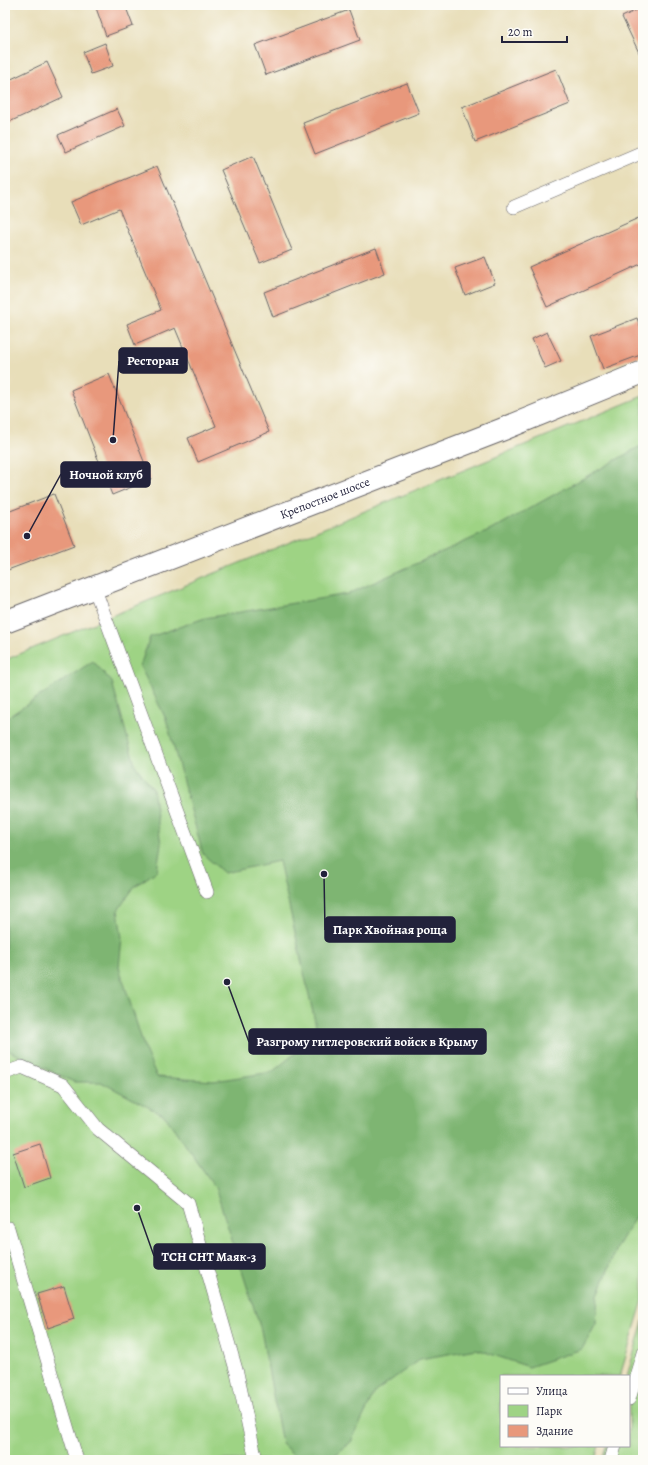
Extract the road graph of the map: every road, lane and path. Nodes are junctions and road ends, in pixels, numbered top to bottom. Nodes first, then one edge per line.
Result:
1 (643, 152) edge
2 (514, 206) dead end
3 (643, 372) edge
4 (94, 587) junction
5 (5, 622) edge
6 (207, 892) dead end
7 (5, 1073) edge
8 (8, 1228) dead end
9 (643, 1353) edge
10 (630, 1396) edge
11 (615, 1447) edge
12 (77, 1460) edge
13 (256, 1460) edge
14 (611, 1460) edge

1 - 2 lane
3 - 4 street, Крепостное шоссе
4 - 5 street, Крепостное шоссе
4 - 6 lane
7 - 13 lane
8 - 12 lane
9 - 10 lane
11 - 14 lane

